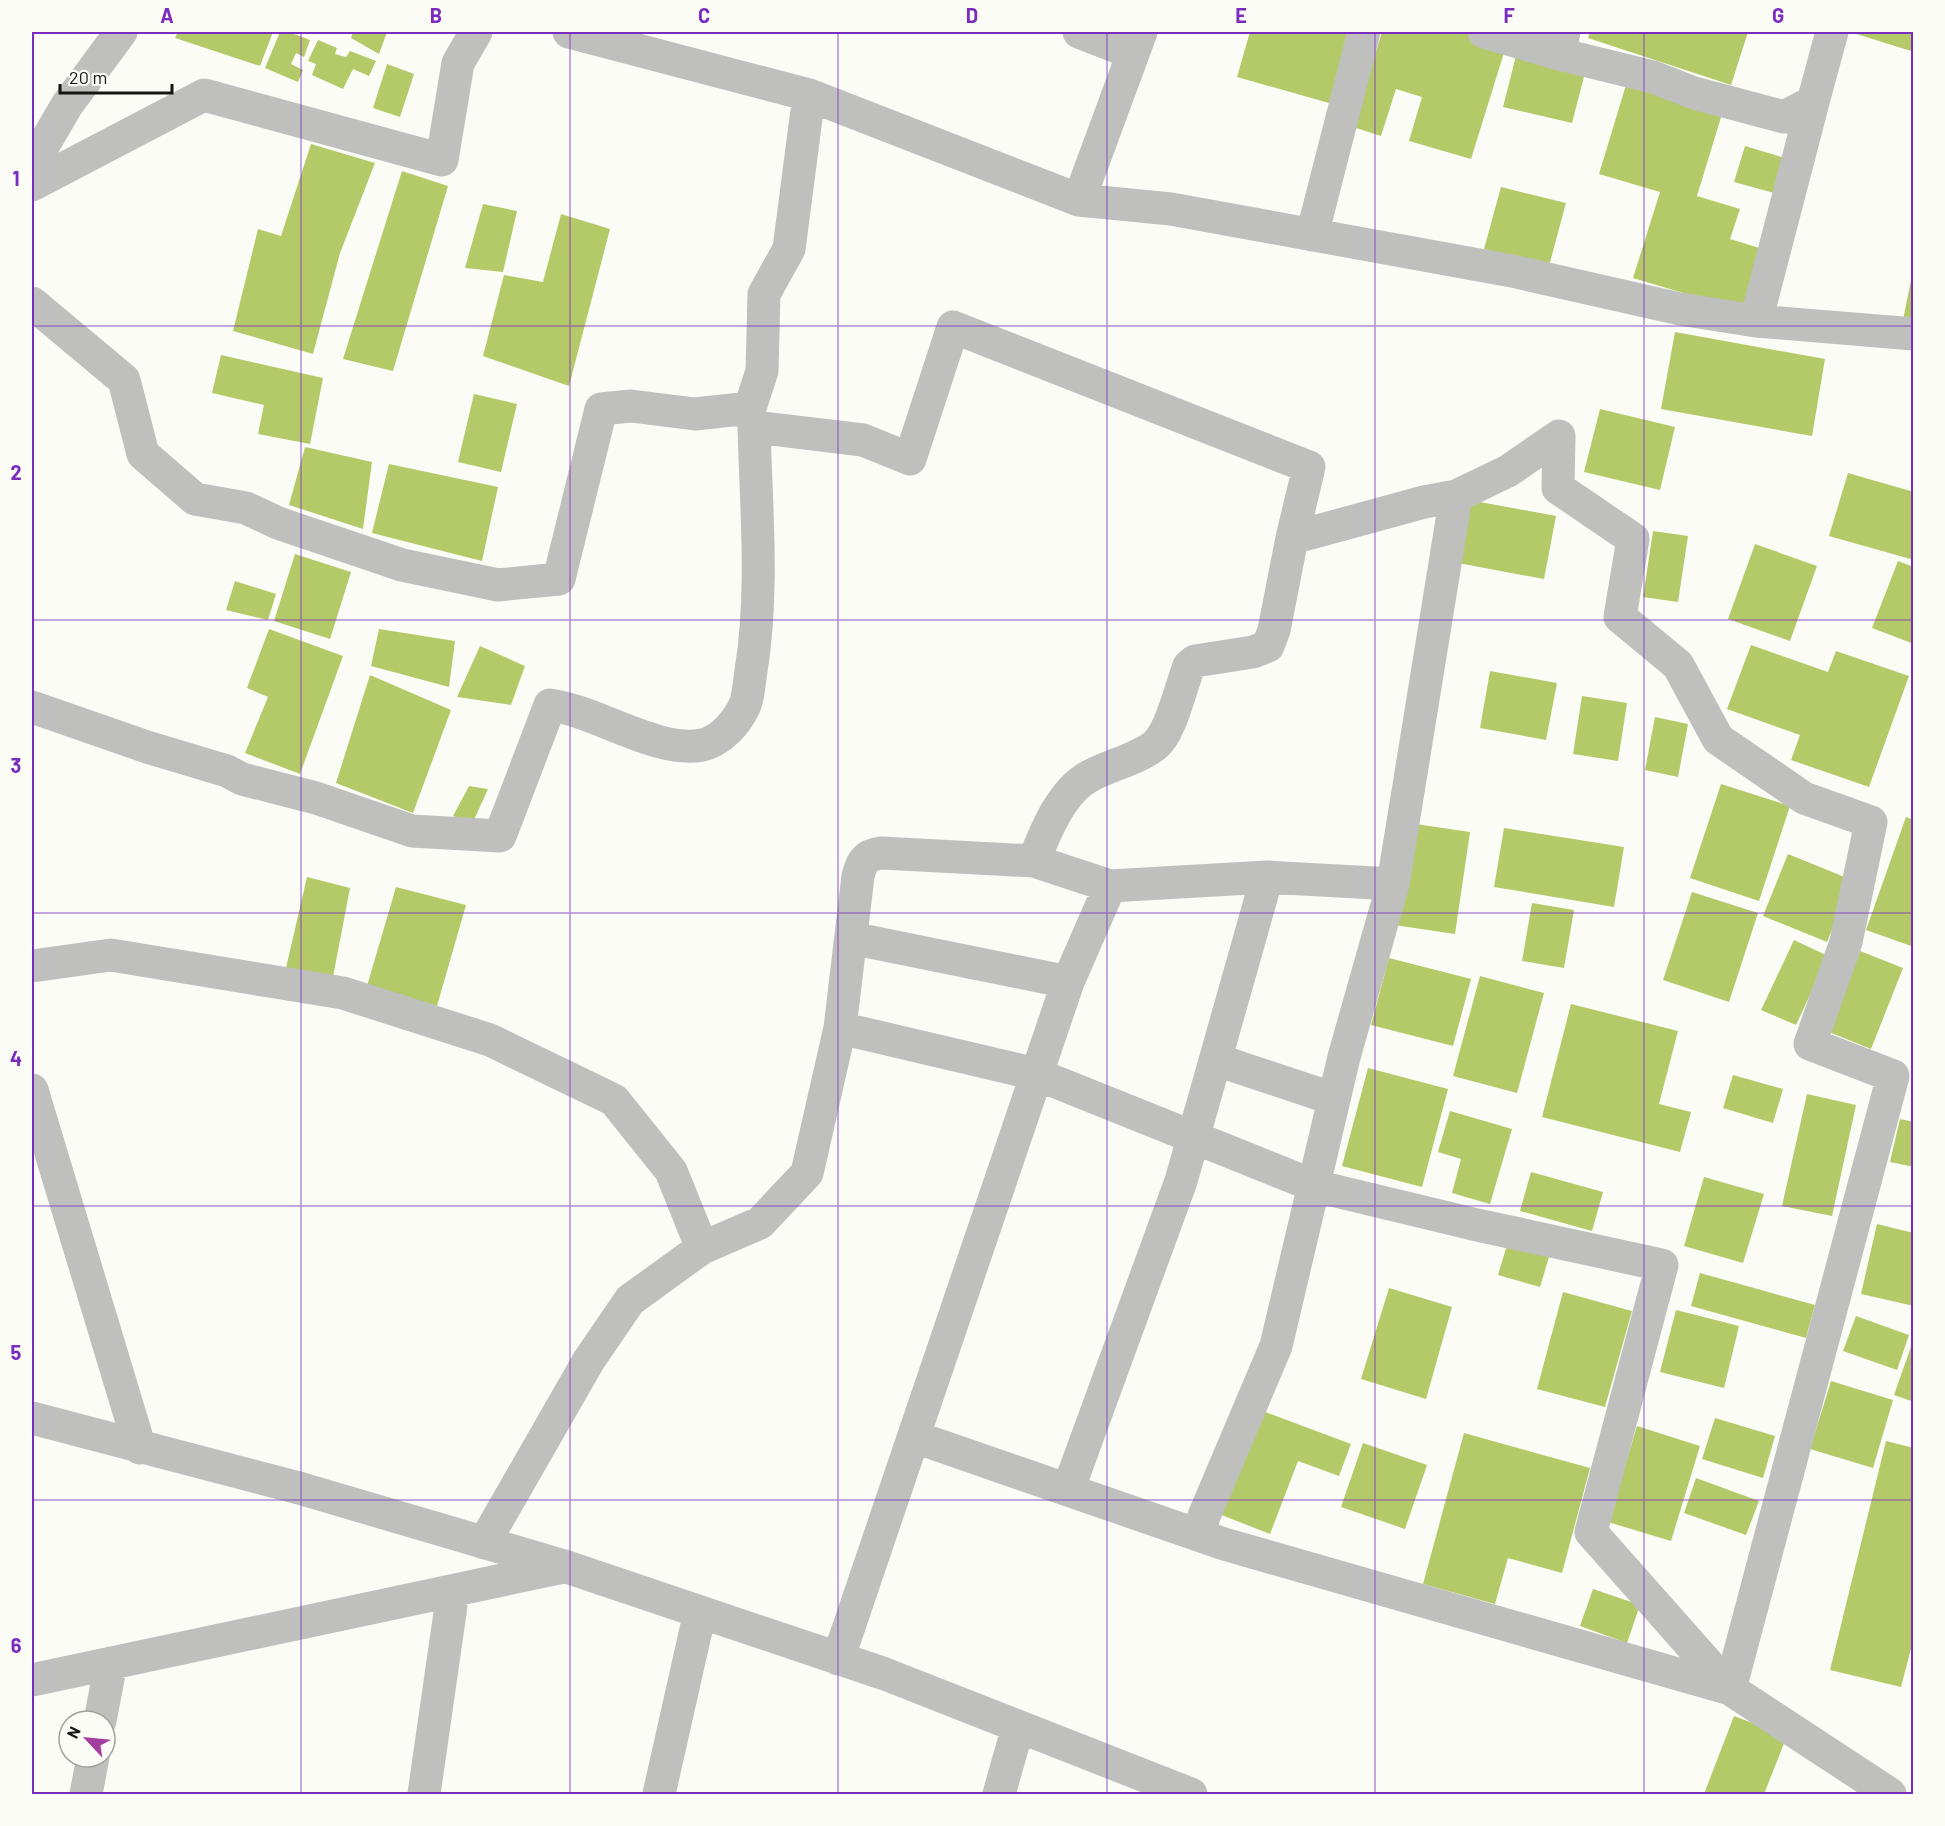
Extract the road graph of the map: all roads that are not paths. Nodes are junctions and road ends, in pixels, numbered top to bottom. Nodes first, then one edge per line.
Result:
1 (121, 32) edge
2 (476, 32) edge
3 (569, 32) edge
4 (1079, 32) edge
5 (1364, 32) edge
6 (1484, 32) edge
7 (1832, 32) edge
8 (1137, 42) edge
9 (1561, 43) edge
10 (809, 95) junction
11 (1813, 102) junction
12 (32, 165) edge
13 (32, 185) edge
14 (1079, 200) junction
15 (1312, 234) junction
16 (32, 303) edge
17 (1756, 321) junction
18 (1914, 334) edge
19 (1456, 496) junction
20 (1292, 538) junction
21 (32, 707) edge
22 (1034, 861) junction
23 (1267, 877) junction
24 (1393, 884) junction
25 (1110, 886) junction
26 (851, 938) junction
27 (32, 966) edge
28 (1068, 982) junction
29 (840, 1028) junction
30 (1217, 1060) junction
31 (1036, 1074) junction
32 (32, 1090) edge
33 (1335, 1099) junction
34 (1194, 1137) junction
35 (1316, 1186) junction
36 (702, 1248) junction
37 (32, 1418) edge
38 (915, 1437) junction
39 (140, 1448) junction
40 (1068, 1490) junction
41 (1199, 1535) junction
42 (484, 1543) junction
43 (564, 1566) junction
44 (453, 1592) junction
45 (700, 1612) junction
46 (838, 1659) junction
47 (111, 1663) junction
48 (32, 1680) edge
49 (1730, 1689) junction
50 (102, 1709) edge
51 (1018, 1727) junction
52 (91, 1769) edge
53 (86, 1794) edge
54 (424, 1794) edge
55 (659, 1794) edge
56 (999, 1794) edge
57 (1191, 1794) edge
58 (1890, 1794) edge

1 - 12 street
2 - 13 street
3 - 10 street
4 - 8 street
5 - 15 street
6 - 9 street
7 - 11 street
8 - 14 street
9 - 11 street
10 - 14 street
10 - 16 street
11 - 17 street
14 - 15 street
15 - 17 street
17 - 18 street
19 - 20 street
19 - 24 street
19 - 49 street
20 - 21 street
20 - 22 street
22 - 25 street
22 - 26 street
23 - 24 street
23 - 25 street
23 - 30 street
24 - 33 street
25 - 28 street
26 - 28 street
26 - 29 street
27 - 36 street
28 - 31 street
29 - 31 street
29 - 36 street
30 - 33 street
30 - 34 street
31 - 34 street
31 - 38 street
32 - 39 street
33 - 35 street
34 - 35 street
34 - 40 street
35 - 41 street
35 - 49 street
36 - 42 street
37 - 39 street
38 - 40 street
38 - 46 street
39 - 42 street
40 - 41 street
41 - 49 street
42 - 43 street
43 - 44 street
43 - 45 street
44 - 47 street
44 - 54 street
45 - 46 street
45 - 55 street
46 - 51 street
47 - 48 street
47 - 50 street
49 - 58 street
51 - 56 street
51 - 57 street
52 - 53 street

